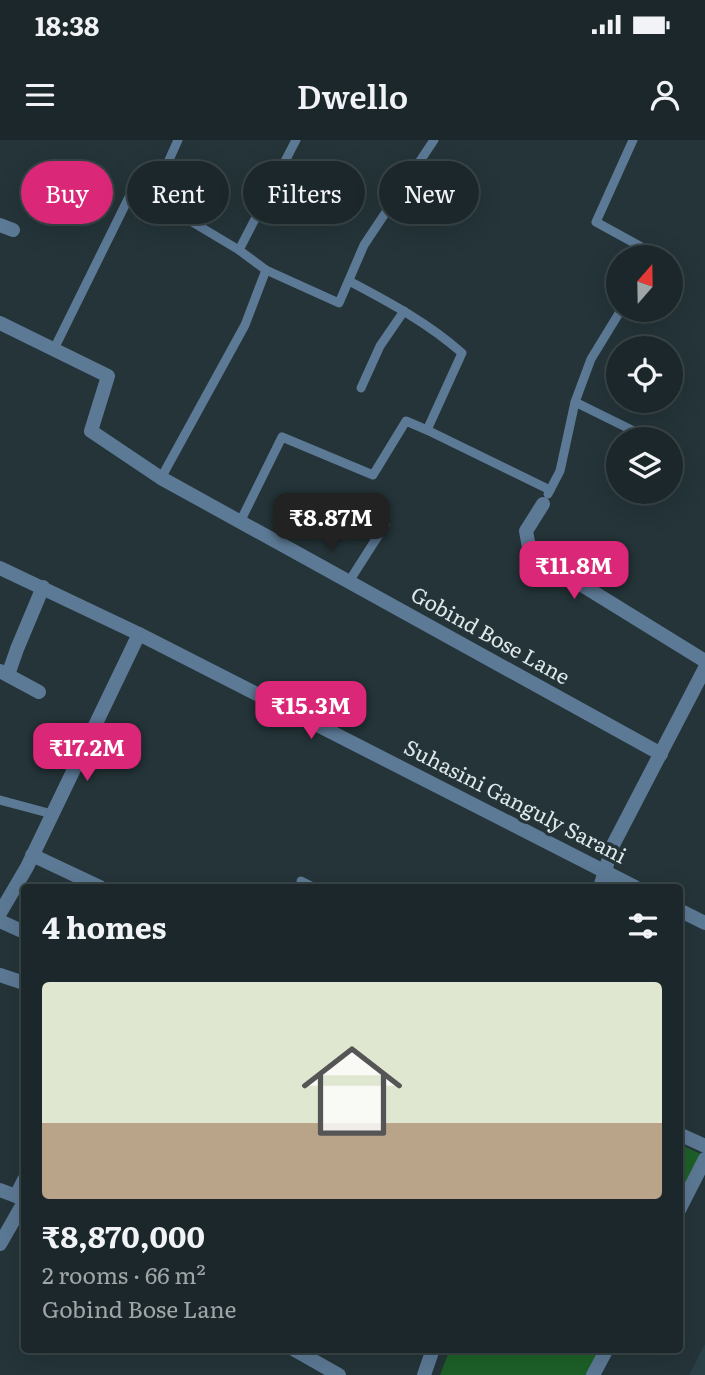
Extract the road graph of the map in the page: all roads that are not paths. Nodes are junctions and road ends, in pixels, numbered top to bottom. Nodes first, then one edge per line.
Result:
1 (178, 140) edge
2 (296, 140) edge
3 (434, 140) edge
4 (633, 140) edge
5 (127, 201) edge
6 (638, 245) edge
7 (239, 250) junction
8 (266, 270) junction
9 (349, 281) junction
10 (404, 311) junction
11 (614, 322) edge
12 (0, 323) edge
13 (54, 349) junction
14 (361, 388) dead end
15 (575, 402) junction
16 (626, 427) edge
17 (427, 430) junction
18 (161, 478) junction
19 (546, 497) junction
20 (240, 522) junction
21 (385, 525) dead end
22 (0, 568) edge
23 (348, 583) junction
24 (43, 587) junction
25 (139, 634) junction
26 (705, 662) edge
27 (705, 668) edge
28 (4, 673) edge
29 (39, 692) dead end
30 (661, 754) junction
31 (0, 800) edge
32 (52, 814) junction
33 (32, 855) junction
34 (605, 872) junction
35 (301, 881) dead end
36 (94, 884) edge
37 (307, 884) edge
38 (601, 884) edge
39 (629, 884) edge
40 (683, 912) edge
41 (0, 913) edge
42 (0, 921) edge
43 (705, 923) edge
44 (21, 931) edge
45 (0, 975) edge
46 (21, 982) edge
47 (683, 1136) edge
48 (705, 1146) edge
49 (705, 1159) edge
50 (0, 1190) edge
51 (21, 1199) edge
52 (21, 1201) edge
53 (683, 1202) edge
54 (0, 1244) edge
55 (300, 1353) edge
56 (432, 1353) edge
57 (605, 1353) edge
58 (339, 1375) edge
59 (424, 1375) edge
60 (593, 1375) edge

1 - 7 lane
2 - 7 lane
3 - 9 lane
4 - 6 lane
5 - 13 lane
7 - 8 lane
8 - 9 lane
8 - 18 lane
9 - 10 lane
10 - 14 lane
10 - 17 lane
11 - 15 lane
12 - 13 street, Gobind Bose Lane
13 - 18 street, Gobind Bose Lane
15 - 16 lane
15 - 19 lane
17 - 19 lane
17 - 20 lane
18 - 20 street, Gobind Bose Lane
19 - 26 street
20 - 23 street, Gobind Bose Lane
21 - 23 lane
22 - 24 street, Suhasini Ganguly Sarani
23 - 30 street, Gobind Bose Lane
24 - 25 street, Suhasini Ganguly Sarani
24 - 28 street
25 - 32 street
25 - 34 street, Suhasini Ganguly Sarani
27 - 30 street
28 - 29 street
30 - 34 street
31 - 32 lane
32 - 33 street
33 - 36 street
33 - 41 street
34 - 38 street
34 - 39 street, Suhasini Ganguly Sarani
35 - 37 lane
40 - 43 street
42 - 44 street
45 - 46 street
47 - 48 street
49 - 53 street
50 - 51 street
52 - 54 street
55 - 58 street
56 - 59 street
57 - 60 street

